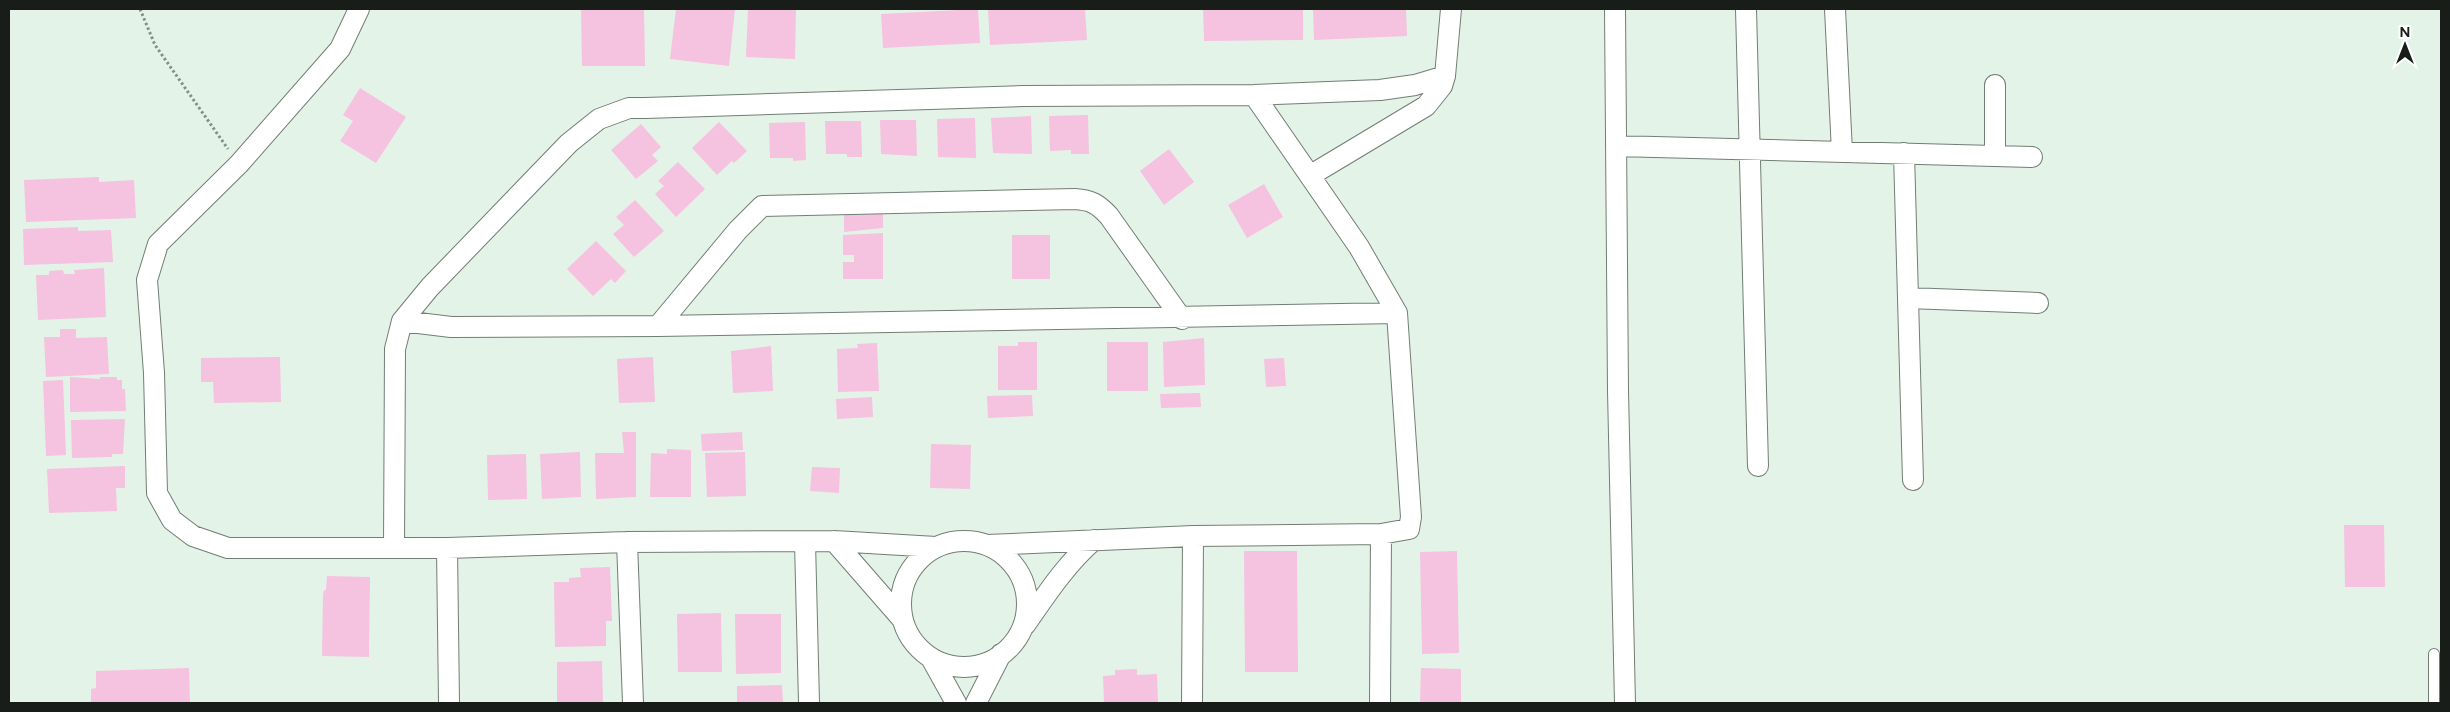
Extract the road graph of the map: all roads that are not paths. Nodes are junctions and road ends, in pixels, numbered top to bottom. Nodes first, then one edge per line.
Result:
1 (359, 9) edge
2 (1451, 9) edge
3 (1615, 9) edge
4 (1746, 9) edge
5 (1835, 9) edge
6 (1445, 76) junction
7 (1995, 85) dead end
8 (1254, 95) junction
9 (1616, 146) junction
10 (1748, 149) junction
11 (1842, 152) junction
12 (1904, 153) junction
13 (1995, 156) junction
14 (2032, 157) dead end
15 (1311, 175) junction
16 (1908, 298) junction
17 (2038, 303) dead end
18 (1397, 313) junction
19 (1182, 319) junction
20 (402, 321) junction
21 (658, 326) junction
22 (1758, 466) dead end
23 (1913, 480) dead end
24 (1380, 534) junction
25 (1193, 536) junction
26 (1094, 540) junction
27 (834, 541) junction
28 (627, 542) junction
29 (805, 542) junction
30 (987, 545) junction
31 (936, 547) junction
32 (394, 548) junction
33 (447, 548) junction
34 (902, 619) junction
35 (1022, 628) junction
36 (1001, 654) junction
37 (2434, 654) dead end
38 (931, 658) junction
39 (449, 703) edge
40 (633, 703) edge
41 (809, 703) edge
42 (956, 703) edge
43 (976, 703) edge
44 (1192, 703) edge
45 (1380, 703) edge
46 (1625, 703) edge
47 (2434, 703) edge

1 - 32 street
2 - 6 street
3 - 9 street
4 - 10 street
5 - 11 street
6 - 8 street
6 - 15 street
7 - 13 street
8 - 15 street
8 - 20 street
9 - 10 street
9 - 46 street
10 - 11 street
10 - 22 street
11 - 12 street
12 - 13 street
12 - 16 street
13 - 14 street
15 - 18 street
16 - 17 street
16 - 23 street
18 - 19 street
18 - 24 street
19 - 21 street
19 - 21 street
20 - 21 street
20 - 32 street
24 - 25 street
24 - 45 street
25 - 26 street
25 - 44 street
26 - 30 street
26 - 35 street
27 - 29 street
27 - 31 street
27 - 34 street
28 - 29 street
28 - 33 street
28 - 40 street
29 - 41 street
30 - 31 street
30 - 35 street
31 - 34 street
32 - 33 street
33 - 39 street
34 - 38 street
35 - 36 street
36 - 38 street
36 - 43 street
37 - 47 lane
38 - 42 street

